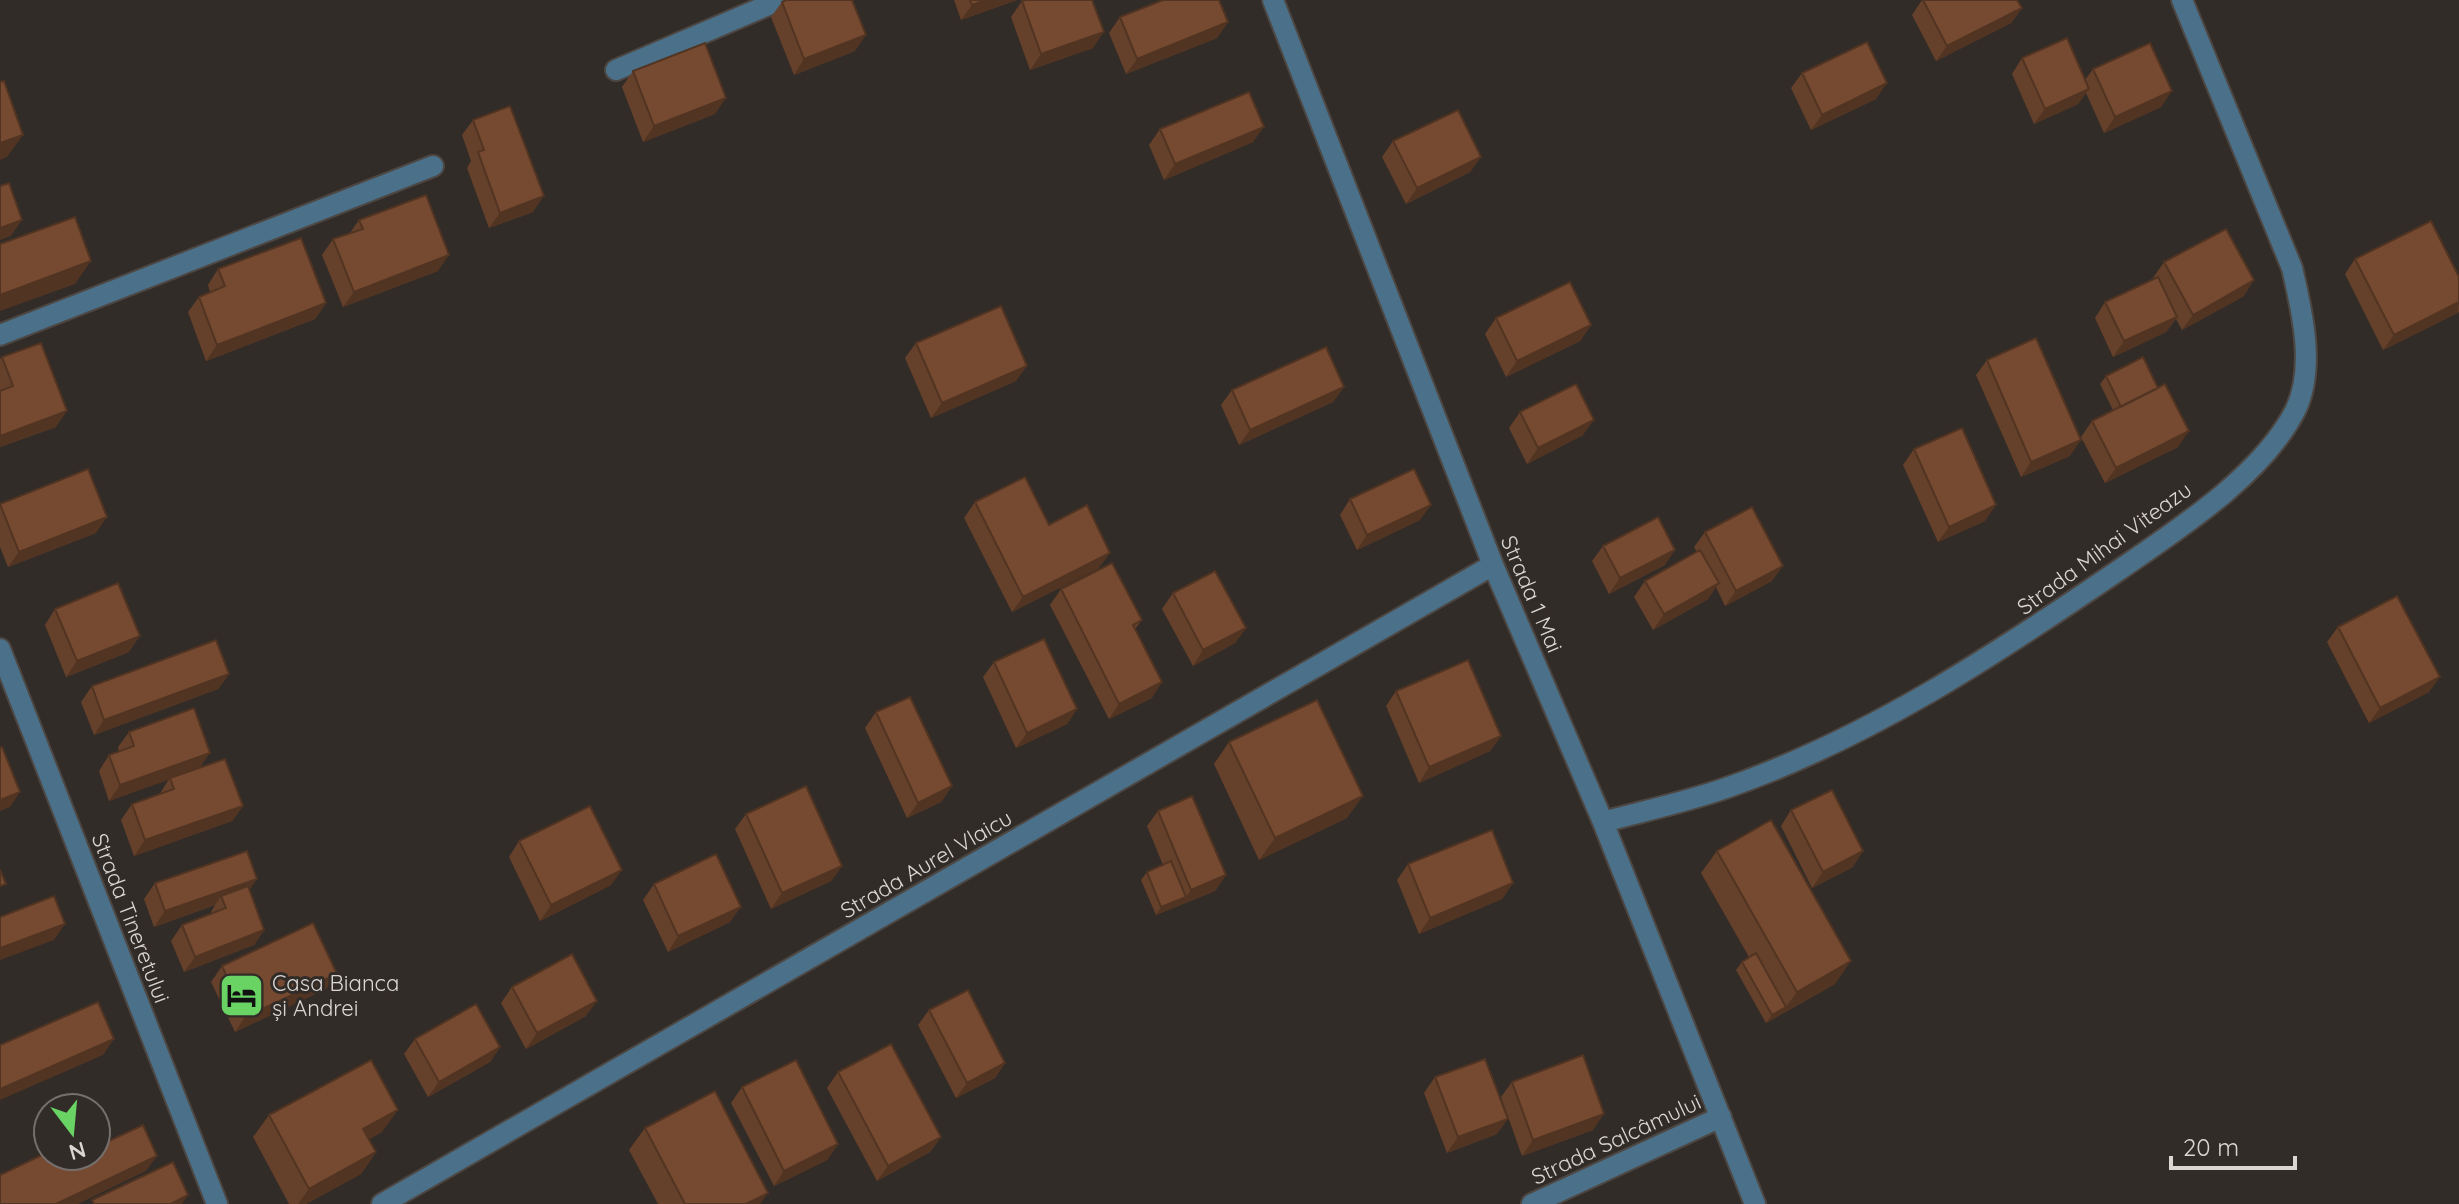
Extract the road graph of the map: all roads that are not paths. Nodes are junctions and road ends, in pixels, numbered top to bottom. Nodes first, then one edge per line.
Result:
1 (780, 0) edge
2 (1273, 0) edge
3 (2182, 0) edge
4 (616, 70) dead end
5 (433, 166) dead end
6 (0, 335) edge
7 (1493, 565) junction
8 (0, 649) edge
9 (1603, 822) junction
10 (1721, 1117) junction
11 (217, 1204) edge
12 (382, 1204) edge
13 (1532, 1204) edge
14 (1755, 1204) edge

1 - 4 street
2 - 7 street, Strada 1 Mai
3 - 9 street, Strada Mihai Viteazu
5 - 6 street
7 - 9 street, Strada 1 Mai
7 - 12 street, Strada Aurel Vlaicu
8 - 11 street, Strada Tineretului
9 - 10 street, Strada 1 Mai
10 - 13 street, Strada Salcâmului
10 - 14 street, Strada 1 Mai

